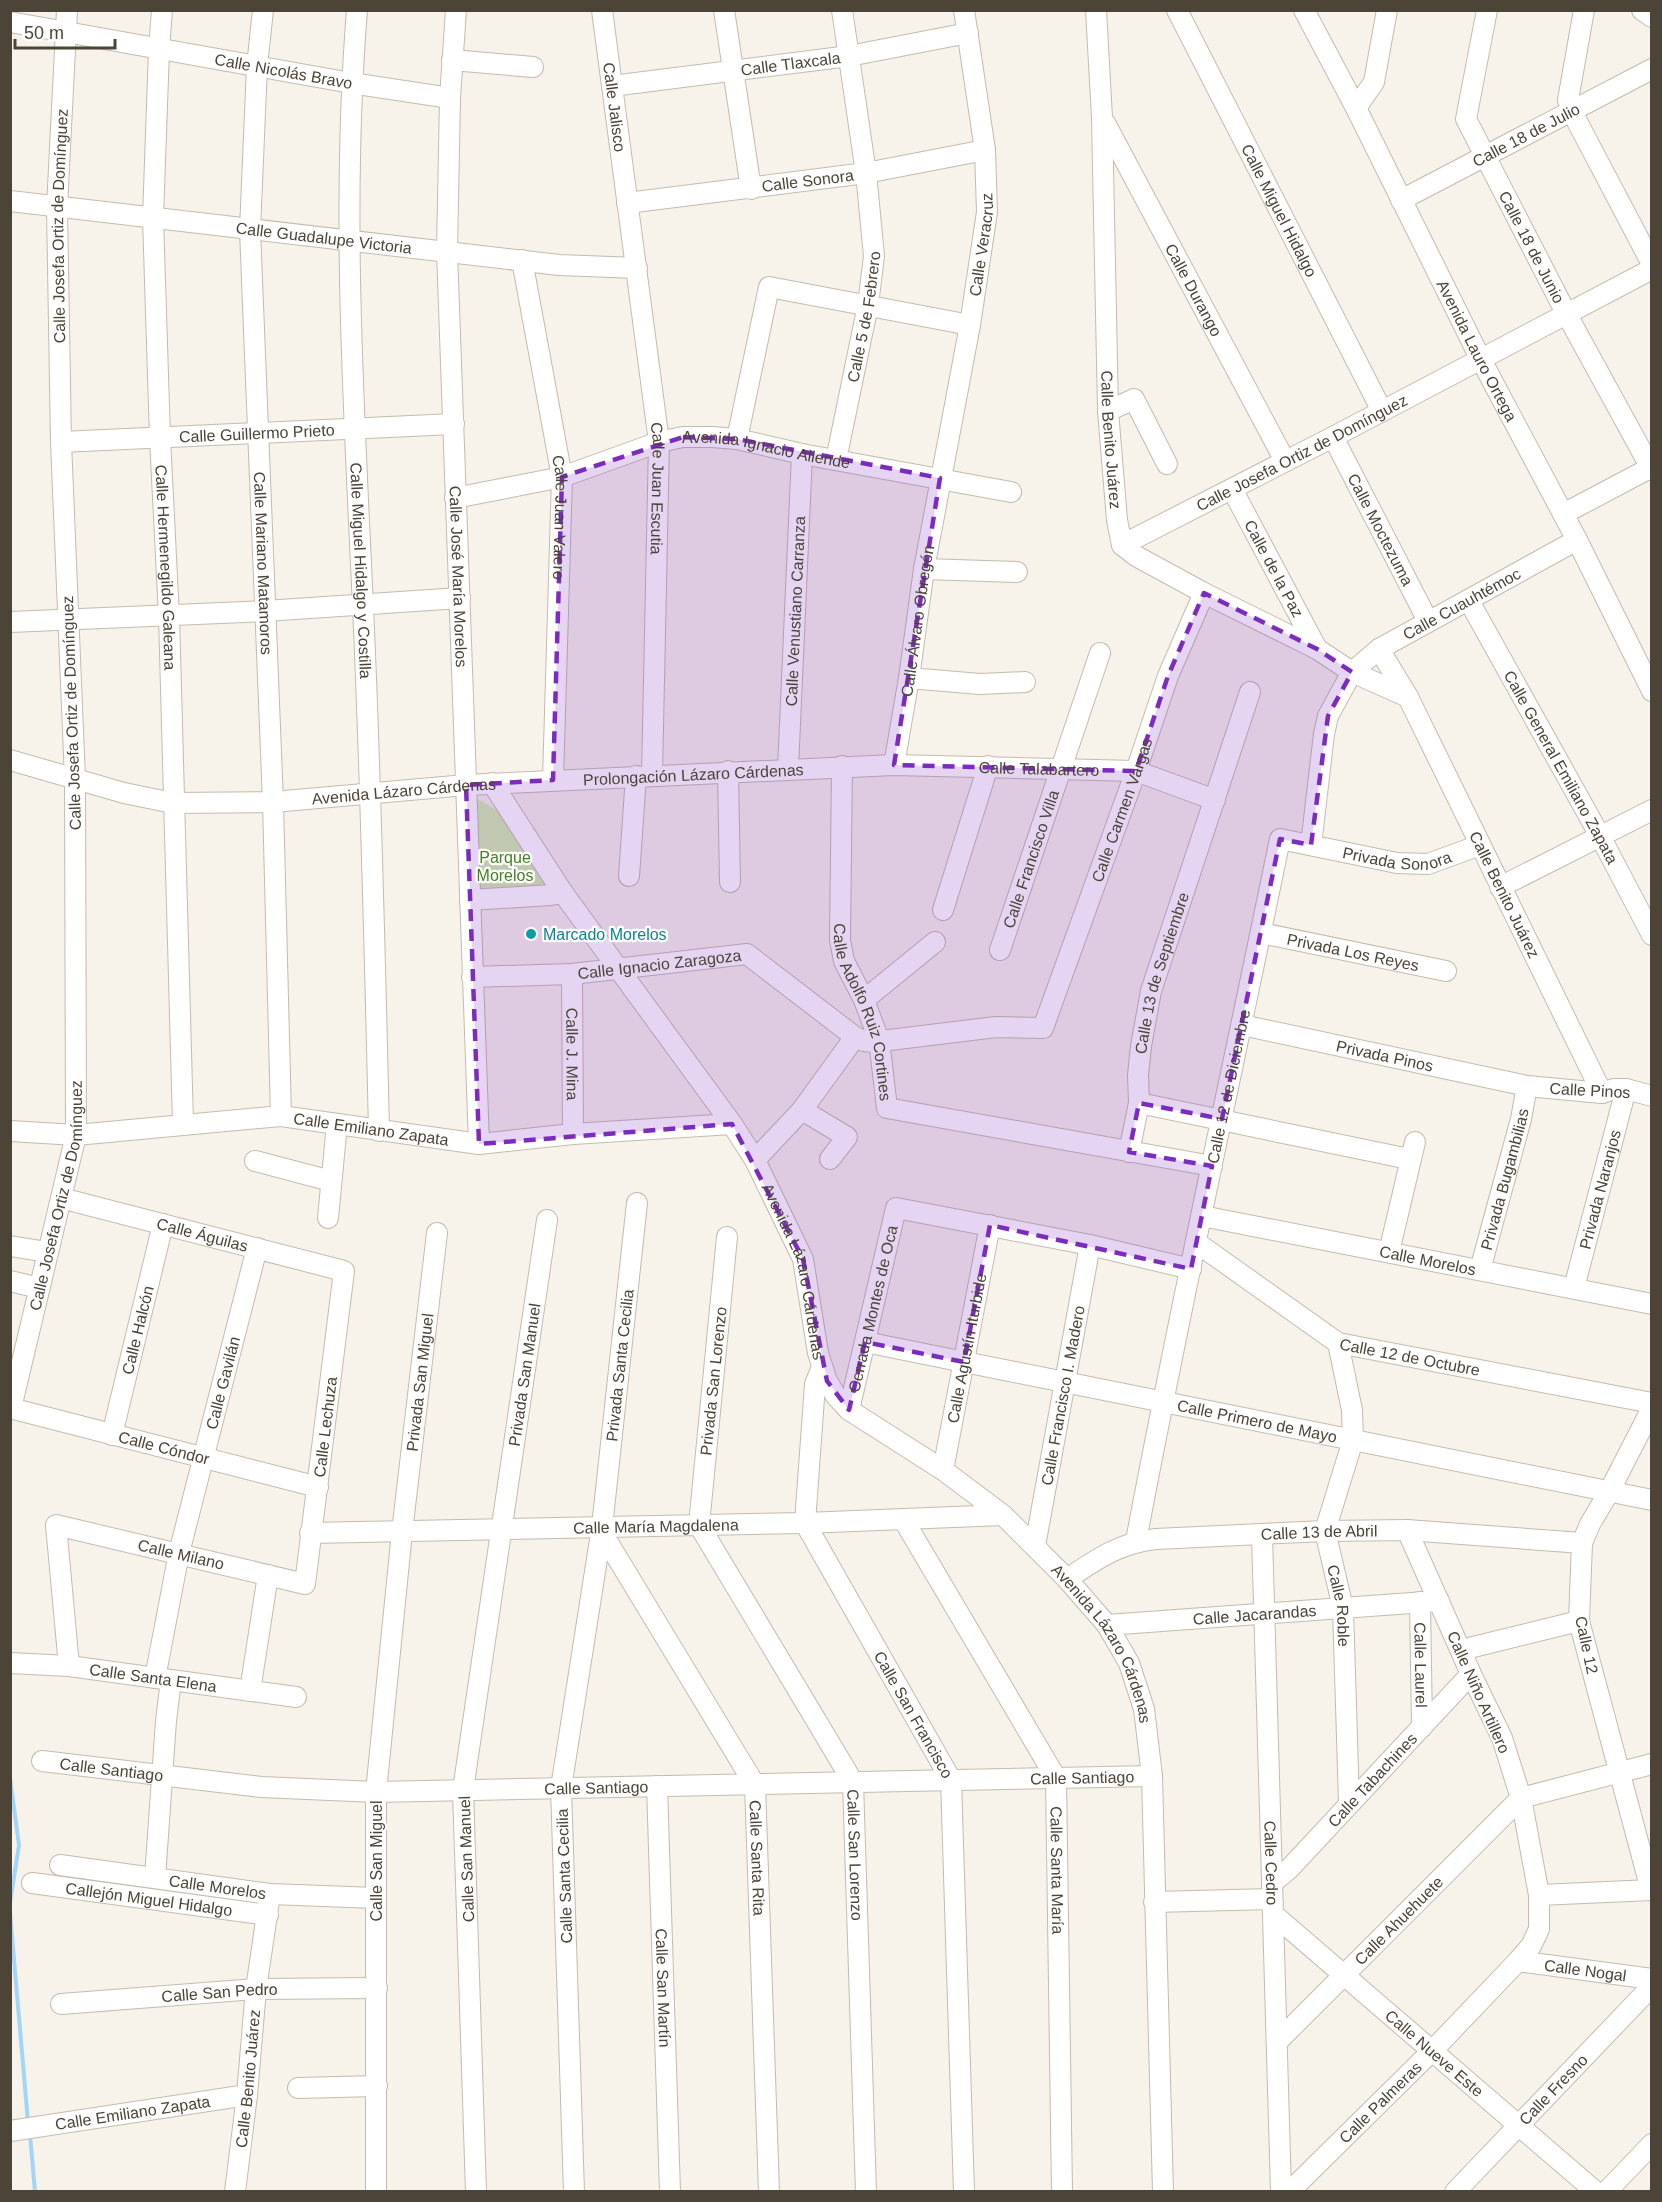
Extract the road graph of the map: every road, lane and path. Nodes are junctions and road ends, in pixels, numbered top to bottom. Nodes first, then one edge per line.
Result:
1 (67, 10) edge
2 (162, 10) edge
3 (263, 10) edge
4 (357, 10) edge
5 (456, 10) edge
6 (602, 10) edge
7 (724, 10) edge
8 (842, 10) edge
9 (964, 10) edge
10 (1096, 10) edge
11 (1177, 10) edge
12 (1304, 10) edge
13 (1388, 10) edge
14 (1487, 10) edge
15 (1584, 10) edge
16 (1642, 10) edge
17 (1652, 17) edge
18 (10, 22) edge
19 (66, 32) junction
20 (968, 33) junction
21 (159, 49) junction
22 (1652, 54) edge
23 (849, 56) junction
24 (452, 60) junction
25 (1652, 60) edge
26 (257, 66) junction
27 (533, 67) dead end
28 (1652, 69) edge
29 (732, 70) junction
30 (351, 83) junction
31 (612, 86) junction
32 (450, 98) junction
33 (1356, 108) junction
34 (1571, 110) junction
35 (1102, 118) junction
36 (985, 150) junction
37 (1484, 155) junction
38 (866, 173) junction
39 (750, 189) junction
40 (1401, 200) junction
41 (10, 201) edge
42 (627, 203) junction
43 (57, 207) junction
44 (153, 218) junction
45 (249, 230) junction
46 (349, 240) junction
47 (447, 251) junction
48 (522, 260) junction
49 (1652, 266) edge
50 (637, 268) junction
51 (868, 305) junction
52 (1566, 313) junction
53 (970, 325) junction
54 (1480, 358) junction
55 (1108, 411) junction
56 (1382, 411) junction
57 (454, 424) junction
58 (354, 428) junction
59 (256, 432) junction
60 (1333, 437) junction
61 (160, 438) junction
62 (737, 439) junction
63 (61, 442) junction
64 (659, 442) junction
65 (802, 454) junction
66 (836, 460) junction
67 (1285, 461) junction
68 (1167, 464) dead end
69 (1651, 468) edge
70 (562, 477) junction
71 (940, 478) junction
72 (1232, 489) junction
73 (1011, 492) dead end
74 (455, 498) junction
75 (1563, 514) junction
76 (1577, 540) junction
77 (1122, 545) junction
78 (924, 569) junction
79 (1017, 572) dead end
80 (1204, 593) junction
81 (460, 598) junction
82 (1469, 601) junction
83 (363, 605) junction
84 (265, 611) junction
85 (169, 616) junction
86 (69, 620) junction
87 (1428, 621) junction
88 (10, 622) edge
89 (1317, 649) junction
90 (1379, 649) junction
91 (1100, 653) dead end
92 (1352, 672) junction
93 (909, 678) junction
94 (1025, 682) dead end
95 (1652, 691) edge
96 (1250, 692) dead end
97 (1408, 697) junction
98 (10, 760) edge
99 (894, 765) junction
100 (842, 766) junction
101 (988, 766) junction
102 (1062, 768) junction
103 (788, 769) junction
104 (728, 771) junction
105 (1136, 771) junction
106 (644, 776) junction
107 (75, 779) junction
108 (554, 780) junction
109 (492, 783) junction
110 (466, 785) junction
111 (371, 793) junction
112 (1215, 800) junction
113 (273, 802) junction
114 (173, 803) junction
115 (1652, 810) edge
116 (1600, 836) junction
117 (1311, 845) junction
118 (1480, 845) junction
119 (629, 876) dead end
120 (730, 882) dead end
121 (1500, 887) junction
122 (563, 893) junction
123 (470, 900) junction
124 (943, 910) dead end
125 (1261, 933) junction
126 (1652, 935) edge
127 (935, 942) dead end
128 (1000, 950) dead end
129 (618, 970) junction
130 (1446, 971) dead end
131 (572, 974) junction
132 (472, 977) junction
133 (864, 1000) junction
134 (1242, 1025) junction
135 (855, 1037) junction
136 (879, 1040) junction
137 (1626, 1089) junction
138 (1602, 1093) junction
139 (1652, 1096) edge
140 (1521, 1097) junction
141 (1139, 1103) junction
142 (802, 1110) junction
143 (281, 1116) junction
144 (1222, 1119) junction
145 (183, 1124) junction
146 (337, 1124) junction
147 (732, 1124) junction
148 (10, 1131) edge
149 (379, 1131) junction
150 (573, 1134) junction
151 (76, 1135) junction
152 (479, 1144) junction
153 (1129, 1152) junction
154 (830, 1159) dead end
155 (755, 1160) junction
156 (255, 1161) dead end
157 (1212, 1166) junction
158 (331, 1182) junction
159 (61, 1198) junction
160 (638, 1203) dead end
161 (1202, 1216) junction
162 (328, 1218) dead end
163 (547, 1220) dead end
164 (163, 1224) junction
165 (990, 1225) junction
166 (437, 1233) dead end
167 (727, 1237) dead end
168 (1197, 1243) junction
169 (1090, 1245) junction
170 (10, 1246) edge
171 (257, 1248) junction
172 (47, 1252) junction
173 (1389, 1252) junction
174 (1191, 1269) junction
175 (1480, 1270) junction
176 (344, 1271) joint
177 (10, 1281) edge
178 (39, 1288) junction
179 (1574, 1288) junction
180 (1652, 1304) edge
181 (19, 1336) edge
182 (865, 1342) junction
183 (1338, 1343) junction
184 (964, 1362) junction
185 (822, 1367) junction
186 (1064, 1382) junction
187 (1162, 1402) junction
188 (1652, 1403) edge
189 (11, 1408) edge
190 (1652, 1408) edge
191 (849, 1410) junction
192 (112, 1435) junction
193 (1353, 1440) junction
194 (204, 1458) junction
195 (943, 1470) junction
196 (318, 1487) junction
197 (1609, 1492) junction
198 (1651, 1503) edge
199 (1003, 1515) junction
200 (903, 1520) junction
201 (805, 1523) junction
202 (699, 1525) junction
203 (501, 1529) junction
204 (601, 1529) junction
205 (1407, 1530) junction
206 (1324, 1531) junction
207 (402, 1532) junction
208 (310, 1533) junction
209 (1262, 1535) junction
210 (1136, 1541) junction
211 (1582, 1543) junction
212 (1035, 1546) junction
213 (179, 1553) junction
214 (268, 1575) junction
215 (1067, 1579) junction
216 (305, 1584) joint
217 (1429, 1602) junction
218 (1343, 1608) junction
219 (1264, 1614) junction
220 (1579, 1621) junction
221 (1107, 1624) junction
222 (1461, 1650) junction
223 (12, 1663) edge
224 (69, 1666) junction
225 (1471, 1674) junction
226 (163, 1679) junction
227 (250, 1691) junction
228 (296, 1697) dead end
229 (1422, 1727) junction
230 (42, 1761) dead end
231 (1652, 1764) edge
232 (1619, 1772) junction
233 (161, 1776) junction
234 (1152, 1776) junction
235 (1056, 1778) junction
236 (951, 1780) junction
237 (853, 1782) junction
238 (755, 1785) junction
239 (657, 1786) junction
240 (561, 1788) junction
241 (463, 1790) junction
242 (376, 1792) junction
243 (1521, 1798) junction
244 (1349, 1803) junction
245 (60, 1865) dead end
246 (155, 1878) junction
247 (32, 1883) dead end
248 (1651, 1890) edge
249 (270, 1893) junction
250 (1539, 1895) junction
251 (376, 1898) junction
252 (1272, 1899) junction
253 (1155, 1902) junction
254 (268, 1915) junction
255 (1518, 1961) junction
256 (1345, 1974) junction
257 (1652, 1979) edge
258 (1652, 1986) edge
259 (377, 1988) junction
260 (256, 1989) junction
261 (61, 2004) dead end
262 (1276, 2042) junction
263 (1433, 2050) junction
264 (377, 2086) junction
265 (298, 2088) dead end
266 (247, 2095) junction
267 (1519, 2126) junction
268 (15, 2131) edge
269 (1652, 2144) edge
270 (236, 2192) edge
271 (376, 2192) edge
272 (476, 2192) edge
273 (574, 2192) edge
274 (670, 2192) edge
275 (769, 2192) edge
276 (866, 2192) edge
277 (964, 2192) edge
278 (1062, 2192) edge
279 (1163, 2192) edge
280 (1281, 2192) edge
281 (1289, 2192) edge
282 (1455, 2192) edge
283 (1596, 2192) edge
284 (1606, 2192) edge

1 - 19 street, Calle Josefa Ortiz de Domínguez
2 - 21 street, Calle Hermenegildo Galeana
3 - 26 street, Calle Mariano Matamoros
4 - 30 street, Calle Miguel Hidalgo y Costilla
5 - 24 street, Calle José María Morelos
6 - 31 street, Calle Jalisco
7 - 29 street
8 - 23 street, Calle 5 de Febrero
9 - 20 street, Calle Veracruz
10 - 35 street, Calle Benito Juárez
11 - 56 street, Calle Miguel Hidalgo
12 - 33 street, Avenida Lauro Ortega
13 - 33 street
14 - 37 street, Calle 18 de Junio
15 - 34 street
16 - 17 street
18 - 19 street, Calle Nicolás Bravo
19 - 21 street, Calle Nicolás Bravo
19 - 43 street, Calle Josefa Ortiz de Domínguez
20 - 23 street, Calle Tlaxcala
20 - 36 street, Calle Veracruz
21 - 26 street, Calle Nicolás Bravo
21 - 44 street, Calle Hermenegildo Galeana
22 - 25 street
23 - 29 street, Calle Tlaxcala
23 - 38 street, Calle 5 de Febrero
24 - 27 street
24 - 32 street, Calle José María Morelos
26 - 30 street, Calle Nicolás Bravo
26 - 45 street, Calle Mariano Matamoros
28 - 34 street, Calle 18 de Julio
29 - 31 street, Calle Tlaxcala
29 - 39 street
30 - 32 street, Calle Nicolás Bravo
30 - 46 street, Calle Miguel Hidalgo y Costilla
31 - 42 street, Calle Jalisco
32 - 47 street, Calle José María Morelos
33 - 40 street, Avenida Lauro Ortega
34 - 37 street, Calle 18 de Julio
34 - 49 street
35 - 55 street, Calle Benito Juárez
35 - 67 street, Calle Durango
36 - 38 street, Calle Sonora
36 - 53 street, Calle Veracruz
37 - 40 street, Calle 18 de Julio
37 - 52 street, Calle 18 de Junio
38 - 39 street, Calle Sonora
38 - 51 street, Calle 5 de Febrero
39 - 42 street, Calle Sonora
40 - 54 street, Avenida Lauro Ortega
41 - 43 street, Calle Guadalupe Victoria
42 - 50 street, Calle Juan Escutia
43 - 44 street, Calle Guadalupe Victoria
43 - 63 street, Calle Josefa Ortiz de Domínguez
44 - 45 street, Calle Guadalupe Victoria
44 - 61 street, Calle Hermenegildo Galeana
45 - 46 street, Calle Guadalupe Victoria
45 - 59 street, Calle Mariano Matamoros
46 - 47 street, Calle Guadalupe Victoria
46 - 58 street, Calle Miguel Hidalgo y Costilla
47 - 48 street, Calle Guadalupe Victoria
47 - 57 street, Calle José María Morelos
48 - 50 street, Calle Guadalupe Victoria
48 - 70 street, Calle Juan Valero
49 - 52 street, Calle Josefa Ortiz de Domínguez
50 - 64 street, Calle Juan Escutia
51 - 53 street
51 - 62 street
51 - 66 street, Calle 5 de Febrero
52 - 54 street, Calle Josefa Ortiz de Domínguez
52 - 69 street, Calle 18 de Junio
53 - 71 street, Calle Veracruz
54 - 56 street, Calle Josefa Ortiz de Domínguez
54 - 75 street, Avenida Lauro Ortega
55 - 68 street
55 - 77 street, Calle Benito Juárez
56 - 60 street, Calle Josefa Ortiz de Domínguez
57 - 58 street, Calle Guillermo Prieto
57 - 74 street, Calle José María Morelos
58 - 59 street, Calle Guillermo Prieto
58 - 83 street, Calle Miguel Hidalgo y Costilla
59 - 61 street, Calle Guillermo Prieto
59 - 84 street, Calle Mariano Matamoros
60 - 67 street, Calle Josefa Ortiz de Domínguez
60 - 87 street, Calle Moctezuma
61 - 63 street, Calle Guillermo Prieto
61 - 85 street, Calle Hermenegildo Galeana
62 - 64 street, Avenida Ignacio Allende
62 - 65 street, Avenida Ignacio Allende
63 - 86 street, Calle Josefa Ortiz de Domínguez
64 - 70 street, Avenida Ignacio Allende
64 - 106 street, Calle Juan Escutia
65 - 66 street, Avenida Ignacio Allende
65 - 103 street, Calle Venustiano Carranza
66 - 71 street, Avenida Ignacio Allende
67 - 72 street, Calle Josefa Ortiz de Domínguez
69 - 75 street
70 - 74 street, Avenida Ignacio Allende
70 - 108 street, Calle Juan Valero
71 - 73 street, Avenida Ignacio Allende
71 - 78 street, Calle Álvaro Obregón
72 - 77 street, Calle Josefa Ortiz de Domínguez
72 - 89 street, Calle de la Paz
74 - 81 street, Calle José María Morelos
75 - 76 street, Avenida Lauro Ortega
76 - 82 street, Calle Cuauhtémoc
76 - 95 street, Avenida Lauro Ortega
77 - 80 street
78 - 79 street
78 - 93 street, Calle Álvaro Obregón
80 - 89 street
80 - 105 street, Calle Carmen Vargas
81 - 83 street
81 - 110 street, Calle José María Morelos
82 - 87 street, Calle Cuauhtémoc
82 - 116 street, Calle General Emiliano Zapata
83 - 84 street
83 - 111 street, Calle Miguel Hidalgo y Costilla
84 - 85 street
84 - 113 street, Calle Mariano Matamoros
85 - 86 street
85 - 114 street, Calle Hermenegildo Galeana
86 - 88 street
86 - 107 street, Calle Josefa Ortiz de Domínguez
87 - 90 street, Calle Cuauhtémoc
89 - 92 street
90 - 92 street, Calle Cuauhtémoc
90 - 97 street, Calle Benito Juárez
91 - 102 street, Calle Francisco Villa
92 - 97 street
92 - 117 street
93 - 94 street
93 - 99 street, Calle Álvaro Obregón
96 - 112 street, Calle 13 de Septiembre
97 - 118 street, Calle Benito Juárez
98 - 107 street, Avenida Lázaro Cárdenas
99 - 100 street, Prolongación Lázaro Cárdenas
99 - 101 street, Calle Talabartero
100 - 103 street, Prolongación Lázaro Cárdenas
100 - 133 street, Calle Adolfo Ruiz Cortines
101 - 102 street, Calle Talabartero
101 - 124 street
102 - 105 street, Calle Talabartero
102 - 128 street, Calle Francisco Villa
103 - 104 street, Prolongación Lázaro Cárdenas
104 - 106 street, Prolongación Lázaro Cárdenas
104 - 120 street
105 - 112 street, Calle Talabartero
105 - 136 street, Calle Carmen Vargas
106 - 108 street, Prolongación Lázaro Cárdenas
106 - 119 street, Calle Juan Escutia
107 - 114 street, Avenida Lázaro Cárdenas
107 - 151 street, Calle Josefa Ortiz de Domínguez
108 - 109 street, Prolongación Lázaro Cárdenas
109 - 110 street, Avenida Lázaro Cárdenas
109 - 122 street, Avenida Lázaro Cárdenas
110 - 111 street, Avenida Lázaro Cárdenas
110 - 123 street, Calle José María Morelos
111 - 113 street, Avenida Lázaro Cárdenas
111 - 149 street, Calle Miguel Hidalgo y Costilla
112 - 141 street, Calle 13 de Septiembre
113 - 114 street, Avenida Lázaro Cárdenas
113 - 143 street, Calle Mariano Matamoros
114 - 145 street, Calle Hermenegildo Galeana
115 - 116 street
116 - 121 street
116 - 126 street, Calle General Emiliano Zapata
117 - 118 street, Privada Sonora
117 - 125 street, Calle 12 de Diciembre
118 - 121 street, Calle Benito Juárez
121 - 138 street, Calle Benito Juárez
122 - 123 street
122 - 129 street, Avenida Lázaro Cárdenas
123 - 132 street, Calle José María Morelos
125 - 130 street, Privada Los Reyes
125 - 134 street, Calle 12 de Diciembre
127 - 133 street
129 - 131 street, Calle Ignacio Zaragoza
129 - 135 street, Calle Ignacio Zaragoza
129 - 147 street, Avenida Lázaro Cárdenas
131 - 132 street, Calle Ignacio Zaragoza
131 - 150 street, Calle J. Mina
132 - 152 street, Calle José María Morelos
133 - 136 street, Calle Adolfo Ruiz Cortines
134 - 140 street, Privada Pinos
134 - 144 street, Calle 12 de Diciembre
135 - 136 street
135 - 142 street
136 - 153 street, Calle Adolfo Ruiz Cortines
137 - 138 street, Calle Pinos
137 - 139 street, Calle Pinos
137 - 179 street, Privada Naranjos
138 - 140 street, Calle Pinos
140 - 175 street, Privada Bugambilias
141 - 144 street
141 - 153 street, Calle 13 de Septiembre
142 - 154 street
142 - 155 street
143 - 145 street, Calle Emiliano Zapata
143 - 146 street, Calle Emiliano Zapata
144 - 157 street, Calle 12 de Diciembre
144 - 173 street
145 - 151 street, Calle Emiliano Zapata
146 - 149 street, Calle Emiliano Zapata
146 - 158 street
147 - 150 street, Calle Emiliano Zapata
147 - 155 street, Avenida Lázaro Cárdenas
148 - 151 street, Calle Emiliano Zapata
149 - 152 street, Calle Emiliano Zapata
150 - 152 street, Calle Emiliano Zapata
151 - 159 street, Calle Josefa Ortiz de Domínguez
153 - 157 street, Calle Adolfo Ruiz Cortines
155 - 185 street, Avenida Lázaro Cárdenas
156 - 158 street
157 - 161 street, Calle 12 de Diciembre
158 - 162 street
159 - 164 street, Calle Águilas
159 - 172 street, Calle Josefa Ortiz de Domínguez
160 - 204 street, Privada Santa Cecilia
161 - 168 street, Calle 12 de Diciembre
161 - 173 street, Calle Morelos
163 - 203 street, Privada San Manuel
164 - 171 street, Calle Águilas
164 - 192 street, Calle Halcón
165 - 169 street
165 - 182 street, Cerrada Montes de Oca
165 - 184 street, Calle Agustín Iturbide
166 - 207 street, Privada San Miguel
167 - 202 street, Privada San Lorenzo
168 - 174 street, Calle 12 de Diciembre
168 - 183 street, Calle 12 de Octubre
169 - 174 street
169 - 186 street, Calle Francisco I. Madero
170 - 172 street
171 - 176 street, Calle Águilas
171 - 194 street, Calle Gavilán
172 - 178 street, Calle Josefa Ortiz de Domínguez
173 - 175 street, Calle Morelos
174 - 187 street, Calle 12 de Diciembre
175 - 179 street, Calle Morelos
176 - 196 street, Calle Lechuza
177 - 178 street
178 - 181 street, Calle Josefa Ortiz de Domínguez
179 - 180 street, Calle Morelos
181 - 189 street, Calle Josefa Ortiz de Domínguez
182 - 184 street, Calle Primero de Mayo
182 - 191 street, Cerrada Montes de Oca
183 - 188 street, Calle 12 de Octubre
183 - 193 street
184 - 186 street, Calle Primero de Mayo
184 - 195 street, Calle Agustín Iturbide
185 - 191 street, Avenida Lázaro Cárdenas
185 - 201 street
186 - 187 street, Calle Primero de Mayo
186 - 212 street, Calle Francisco I. Madero
187 - 193 street, Calle Primero de Mayo
187 - 210 street, Calle 12 de Diciembre
189 - 192 street, Calle Cóndor
190 - 197 street, Calle 12
191 - 195 street, Avenida Lázaro Cárdenas
192 - 194 street, Calle Cóndor
193 - 197 street, Calle Primero de Mayo
193 - 206 street
194 - 196 street, Calle Cóndor
194 - 213 street, Calle Gavilán
195 - 199 street, Avenida Lázaro Cárdenas
196 - 208 street, Calle Lechuza
197 - 198 street, Calle Primero de Mayo
197 - 211 street, Calle 12
199 - 200 street, Calle María Magdalena
199 - 212 street, Avenida Lázaro Cárdenas
200 - 201 street, Calle María Magdalena
200 - 235 street, Calle Santa María
201 - 202 street, Calle María Magdalena
201 - 236 street, Calle San Francisco
202 - 204 street, Calle María Magdalena
202 - 237 street, Calle San Lorenzo
203 - 204 street, Calle María Magdalena
203 - 207 street, Calle María Magdalena
203 - 241 street, Calle San Manuel
204 - 238 street, Calle Santa Rita
204 - 240 street, Calle Santa Cecilia
205 - 206 street, Calle 13 de Abril
205 - 211 street, Calle 13 de Abril
205 - 217 street, Calle Niño Artillero
206 - 209 street, Calle 13 de Abril
206 - 218 street, Calle Roble
207 - 208 street, Calle María Magdalena
207 - 242 street, Calle San Miguel
208 - 216 street, Calle Lechuza
209 - 210 street, Calle 13 de Abril
209 - 219 street, Calle Cedro
210 - 215 street, Calle 13 de Abril
211 - 220 street, Calle 12
212 - 215 street, Avenida Lázaro Cárdenas
213 - 214 street, Calle Milano
213 - 224 street, Calle Milano
213 - 226 street, Calle Gavilán
214 - 216 street, Calle Milano
214 - 227 street
215 - 221 street, Avenida Lázaro Cárdenas
217 - 218 street, Calle Jacarandas
217 - 222 street, Calle Niño Artillero
217 - 229 street, Calle Laurel
218 - 219 street, Calle Jacarandas
218 - 244 street, Calle Roble
219 - 221 street, Calle Jacarandas
219 - 252 street, Calle Cedro
220 - 222 street
220 - 232 street, Calle 12
221 - 234 street, Avenida Lázaro Cárdenas
222 - 225 street, Calle Niño Artillero
223 - 224 street, Calle Santa Elena
224 - 226 street, Calle Santa Elena
225 - 229 street, Calle Tabachines
225 - 243 street, Calle Niño Artillero
226 - 227 street, Calle Santa Elena
226 - 233 street, Calle Gavilán
227 - 228 street, Calle Santa Elena
229 - 244 street, Calle Tabachines
230 - 233 street, Calle Santiago
231 - 232 street
232 - 243 street
232 - 248 street, Calle 12
233 - 242 street, Calle Santiago
233 - 246 street, Calle Gavilán
234 - 235 street, Calle Santiago
234 - 253 street, Avenida Lázaro Cárdenas
235 - 236 street, Calle Santiago
235 - 278 street, Calle Santa María
236 - 237 street, Calle Santiago
236 - 277 street, Calle San Francisco
237 - 238 street, Calle Santiago
237 - 276 street, Calle San Lorenzo
238 - 239 street, Calle Santiago
238 - 275 street, Calle Santa Rita
239 - 240 street, Calle Santiago
239 - 274 street, Calle San Martín
240 - 241 street, Calle Santiago
240 - 273 street, Calle Santa Cecilia
241 - 242 street, Calle Santiago
241 - 272 street, Calle San Manuel
242 - 251 street, Calle San Miguel
243 - 250 street, Calle Niño Artillero
243 - 256 street, Calle Ahuehuete
244 - 252 street, Calle Tabachines
245 - 246 street, Calle Morelos
246 - 249 street, Calle Morelos
247 - 254 street, Callejón Miguel Hidalgo
248 - 250 street
249 - 251 street, Calle Morelos
249 - 254 street, Calle Benito Juárez
250 - 255 street, Calle Niño Artillero
251 - 259 street, Calle San Miguel
252 - 253 street
252 - 256 street, Calle Nueve Este
252 - 262 street, Calle Cedro
253 - 279 street, Avenida Lázaro Cárdenas
254 - 260 street, Calle Benito Juárez
255 - 257 street, Calle Nogal
255 - 263 street, Calle Palmeras
256 - 262 street, Calle Ahuehuete
256 - 263 street, Calle Nueve Este
258 - 267 street, Calle Fresno
259 - 260 street, Calle San Pedro
259 - 264 street, Calle San Miguel
260 - 261 street, Calle San Pedro
260 - 266 street, Calle Benito Juárez
262 - 280 street, Calle Cedro
263 - 267 street, Calle Nueve Este
263 - 281 street, Calle Palmeras
264 - 265 street
264 - 271 street, Calle San Miguel
266 - 268 street, Calle Emiliano Zapata
266 - 270 street, Calle Benito Juárez
267 - 282 street, Calle Fresno
267 - 283 street, Calle Nueve Este
269 - 284 street

